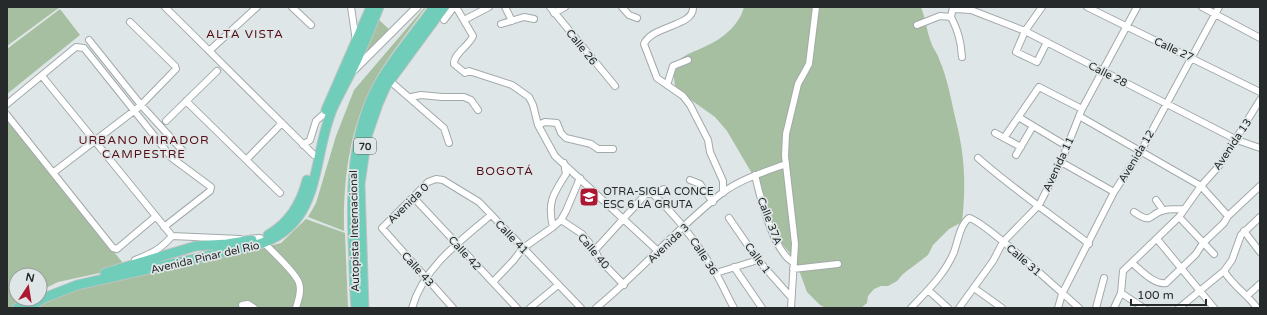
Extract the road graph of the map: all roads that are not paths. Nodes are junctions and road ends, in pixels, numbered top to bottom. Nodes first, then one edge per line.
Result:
1 (165, 7) edge
2 (257, 7) edge
3 (292, 7) edge
4 (351, 7) edge
5 (371, 7) edge
6 (379, 7) edge
7 (417, 7) edge
8 (434, 7) edge
9 (444, 7) edge
10 (455, 7) edge
11 (489, 7) edge
12 (505, 7) edge
13 (550, 7) edge
14 (565, 7) edge
15 (622, 7) edge
16 (694, 7) edge
17 (816, 7) edge
18 (1042, 7) edge
19 (1087, 7) edge
20 (1137, 7) edge
21 (1202, 7) edge
22 (1219, 7) edge
23 (953, 8) edge
24 (554, 13) junction
25 (1215, 14) junction
26 (951, 17) junction
27 (534, 18) dead end
28 (637, 18) dead end
29 (444, 20) dead end
30 (464, 20) junction
31 (512, 21) junction
32 (130, 22) dead end
33 (501, 24) dead end
34 (311, 25) dead end
35 (917, 25) dead end
36 (1127, 27) junction
37 (1025, 31) junction
38 (1260, 38) edge
39 (89, 40) dead end
40 (356, 42) junction
41 (1047, 42) junction
42 (209, 51) junction
43 (962, 57) dead end
44 (1191, 57) junction
45 (688, 60) dead end
46 (217, 71) dead end
47 (1103, 72) junction
48 (351, 73) junction
49 (42, 76) junction
50 (390, 81) junction
51 (667, 85) junction
52 (615, 86) dead end
53 (1260, 92) edge
54 (410, 97) junction
55 (1260, 100) edge
56 (186, 101) junction
57 (7, 104) edge
58 (1166, 104) junction
59 (137, 108) junction
60 (1082, 109) junction
61 (478, 110) dead end
62 (325, 113) junction
63 (7, 115) edge
64 (1079, 116) junction
65 (1020, 118) junction
66 (166, 121) dead end
67 (282, 122) junction
68 (538, 125) junction
69 (1033, 126) junction
70 (995, 133) dead end
71 (1004, 138) junction
72 (1237, 140) junction
73 (93, 141) junction
74 (449, 143) dead end
75 (303, 145) junction
76 (1021, 147) junction
77 (1068, 147) junction
78 (1260, 148) edge
79 (613, 149) dead end
80 (182, 150) dead end
81 (1142, 151) junction
82 (314, 155) junction
83 (1016, 155) dead end
84 (978, 158) dead end
85 (246, 160) junction
86 (563, 162) junction
87 (1061, 162) junction
88 (786, 164) junction
89 (54, 172) junction
90 (755, 175) junction
91 (580, 178) junction
92 (436, 179) joint
93 (690, 180) dead end
94 (1201, 186) junction
95 (1260, 186) edge
96 (664, 189) dead end
97 (280, 192) dead end
98 (651, 192) junction
99 (1114, 192) junction
100 (723, 193) junction
101 (414, 198) junction
102 (1156, 200) dead end
103 (713, 202) junction
104 (1039, 205) junction
105 (1163, 210) junction
106 (1184, 210) junction
107 (1134, 212) dead end
108 (490, 215) junction
109 (1228, 216) junction
110 (155, 217) junction
111 (1179, 217) junction
112 (1260, 217) edge
113 (729, 218) dead end
114 (622, 219) junction
115 (561, 220) junction
116 (164, 227) junction
117 (553, 227) junction
118 (684, 228) junction
119 (382, 229) joint
120 (1244, 232) junction
121 (172, 236) junction
122 (1157, 239) junction
123 (262, 241) junction
124 (1003, 242) junction
125 (1203, 243) junction
126 (457, 244) junction
127 (1089, 244) junction
128 (196, 246) junction
129 (523, 248) junction
130 (595, 250) junction
131 (174, 251) junction
132 (658, 252) junction
133 (1260, 252) edge
134 (1214, 254) dead end
135 (198, 258) junction
136 (758, 260) junction
137 (176, 263) junction
138 (1132, 263) junction
139 (838, 264) dead end
140 (793, 266) junction
141 (734, 267) junction
142 (1182, 268) junction
143 (110, 271) junction
144 (1224, 272) junction
145 (716, 273) junction
146 (425, 277) junction
147 (1104, 278) dead end
148 (493, 282) junction
149 (1260, 284) edge
150 (558, 285) junction
151 (624, 285) junction
152 (974, 288) junction
153 (48, 290) edge
154 (928, 290) junction
155 (1200, 290) junction
156 (1121, 293) junction
157 (1062, 294) junction
158 (1248, 295) junction
159 (790, 296) junction
160 (242, 305) dead end
161 (27, 308) edge
162 (254, 308) edge
163 (296, 308) edge
164 (356, 308) edge
165 (364, 308) edge
166 (412, 308) edge
167 (453, 308) edge
168 (517, 308) edge
169 (530, 308) edge
170 (580, 308) edge
171 (596, 308) edge
172 (734, 308) edge
173 (762, 308) edge
174 (791, 308) edge
175 (911, 308) edge
176 (948, 308) edge
177 (959, 308) edge
178 (1002, 308) edge
179 (1058, 308) edge
180 (1079, 308) edge
181 (1096, 308) edge
182 (1114, 308) edge
183 (1144, 308) edge
184 (1180, 308) edge
185 (1214, 308) edge
186 (1257, 308) edge

1 - 42 street
2 - 42 street
3 - 34 street
4 - 40 street
5 - 40 main road, Avenida Pinar del Río
6 - 48 main road, Avenida Pinar del Río
7 - 48 street
8 - 164 main road, Autopista Internacional / 70
9 - 50 main road, Autopista Internacional / 70
10 - 29 street
10 - 30 street
11 - 30 street
12 - 31 street
13 - 24 street, Calle 26
14 - 24 street
15 - 28 street
16 - 51 street
17 - 88 street
18 - 37 street
19 - 36 street, Calle 27
20 - 36 street, Avenida 11
21 - 25 street
22 - 25 street, Avenida 12
23 - 26 street
23 - 37 street, Calle 28
24 - 52 street, Calle 26
25 - 38 street
25 - 44 street, Avenida 12
26 - 35 street
26 - 43 street
27 - 31 street
30 - 68 street
31 - 33 street
32 - 59 street
36 - 44 street, Calle 27
36 - 47 street, Avenida 11
37 - 41 street, Calle 28
37 - 41 street
39 - 59 street
40 - 62 main road, Avenida Pinar del Río
41 - 47 street, Calle 28
42 - 67 street
44 - 53 street, Calle 27
44 - 58 street, Avenida 12
45 - 51 street
46 - 56 street
47 - 58 street, Calle 28
47 - 60 street, Avenida 11
48 - 123 main road, Avenida Pinar del Río
49 - 57 street
49 - 59 street
49 - 73 street
50 - 54 street
50 - 165 main road, Autopista Internacional / 70
51 - 100 street
54 - 61 street
54 - 74 street
55 - 72 street, Avenida 13
56 - 66 street
56 - 85 street
58 - 72 street, Calle 28
58 - 81 street, Avenida 12
59 - 73 street
59 - 80 street
59 - 116 street
60 - 64 street, Avenida 11
60 - 65 street
62 - 75 street
62 - 82 main road, Avenida Pinar del Río
63 - 89 street
64 - 77 street, Avenida 11
64 - 81 street
65 - 69 street
65 - 71 street
67 - 75 street
67 - 85 street
68 - 79 street
68 - 86 street
69 - 76 street
69 - 77 street
70 - 71 street
71 - 76 street
72 - 78 street, Calle 28
72 - 94 street, Avenida 13
73 - 89 street
73 - 110 street
75 - 82 street
76 - 83 street
77 - 87 street, Avenida 11
81 - 94 street
81 - 99 street, Avenida 12
82 - 123 main road, Avenida Pinar del Río
84 - 104 street
85 - 97 street
86 - 91 street
86 - 117 street
87 - 99 street
87 - 104 street, Avenida 11
88 - 90 street, Avenida 3
88 - 140 street
89 - 110 street
90 - 100 street, Avenida 3
90 - 140 street, Calle 37A
91 - 114 street
91 - 115 street
92 - 101 street, Avenida 0
92 - 108 street, Calle 41
93 - 103 street
94 - 106 street, Avenida 13
94 - 109 street
95 - 109 street
96 - 98 street
98 - 114 street
98 - 118 street, Calle 36
99 - 127 street, Avenida 12
100 - 103 street, Avenida 3
101 - 119 street, Avenida 0
101 - 126 street, Calle 42
102 - 105 street
103 - 118 street, Avenida 3
104 - 124 street, Avenida 11
104 - 127 street
105 - 106 street
105 - 107 street
106 - 111 street, Avenida 13
108 - 126 street
108 - 129 street, Calle 41
109 - 125 street
110 - 116 street
111 - 122 street, Avenida 13
111 - 125 street
112 - 120 street
113 - 136 street, Calle 1
114 - 130 street
114 - 132 street
115 - 117 street
115 - 130 street, Calle 40
116 - 121 street
117 - 129 street
118 - 132 street, Avenida 3
118 - 145 street, Calle 36
119 - 146 street, Calle 43
120 - 133 street
120 - 144 street
121 - 123 street
121 - 143 street
122 - 138 street, Avenida 13
122 - 142 street
123 - 128 main road, Avenida Pinar del Río
123 - 135 main road, Avenida Pinar del Río
123 - 163 street
124 - 152 street, Avenida 11
124 - 154 street, Calle 31
124 - 157 street, Calle 31
125 - 134 street
125 - 142 street
126 - 146 street
126 - 148 street, Calle 42
127 - 157 street, Avenida 12
128 - 131 main road, Avenida Pinar del Río
128 - 135 main road
129 - 148 street
129 - 150 street, Calle 41
130 - 151 street, Calle 40
131 - 137 main road
131 - 143 main road, Avenida Pinar del Río
132 - 151 street, Avenida 3
135 - 137 main road, Avenida Pinar del Río
136 - 141 street
136 - 159 street, Calle 1
137 - 161 main road, Avenida Pinar del Río
138 - 142 street
138 - 156 street, Avenida 13
139 - 140 street
140 - 159 street
141 - 145 street
141 - 173 street
142 - 155 street
143 - 153 main road, Avenida Pinar del Río
144 - 155 street
144 - 158 street
145 - 172 street, Calle 36
146 - 166 street
146 - 167 street, Calle 43
147 - 181 street
148 - 168 street, Calle 42
149 - 158 street
150 - 169 street
150 - 170 street, Calle 41
151 - 171 street, Avenida 3
152 - 177 street, Avenida 11
152 - 178 street
154 - 175 street
154 - 176 street
155 - 184 street
155 - 185 street
156 - 182 street, Avenida 13
156 - 183 street
157 - 179 street, Avenida 12
157 - 180 street, Calle 31
158 - 186 street
159 - 174 street
160 - 162 street

